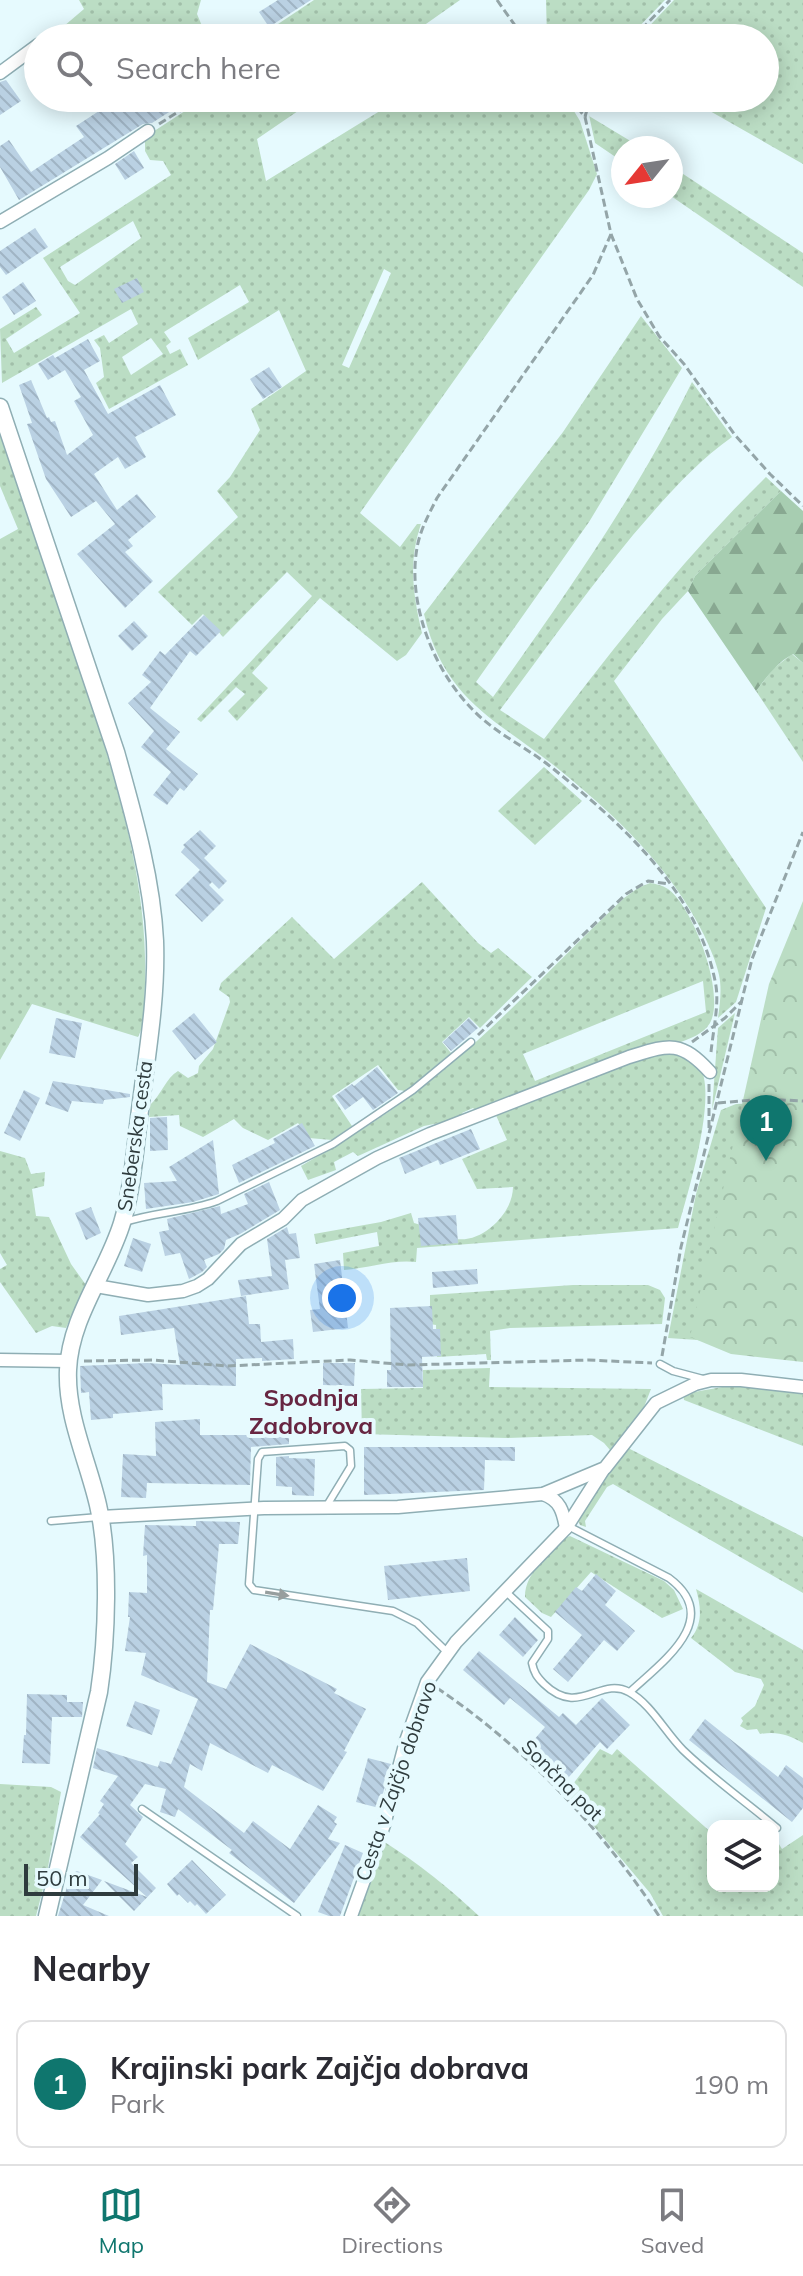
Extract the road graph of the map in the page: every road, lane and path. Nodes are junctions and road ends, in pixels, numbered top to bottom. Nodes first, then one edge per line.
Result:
1 (497, 0) edge
2 (670, 0) edge
3 (514, 24) edge
4 (647, 24) edge
5 (24, 55) edge
6 (0, 73) edge
7 (178, 112) edge
8 (581, 112) edge
9 (586, 112) edge
10 (585, 117) junction
11 (148, 131) joint
12 (0, 222) edge
13 (611, 234) junction
14 (0, 407) edge
15 (803, 506) edge
16 (803, 832) edge
17 (669, 884) junction
18 (744, 999) junction
19 (714, 1026) junction
20 (471, 1042) joint
21 (678, 1048) junction
22 (710, 1072) junction
23 (803, 1101) edge
24 (718, 1103) junction
25 (709, 1130) junction
26 (122, 1223) junction
27 (96, 1286) junction
28 (0, 1360) edge
29 (69, 1361) junction
30 (660, 1364) junction
31 (711, 1380) junction
32 (803, 1387) edge
33 (605, 1468) junction
34 (543, 1494) junction
35 (255, 1509) junction
36 (325, 1509) junction
37 (101, 1517) junction
38 (51, 1521) dead end
39 (567, 1527) junction
40 (505, 1591) junction
41 (448, 1653) junction
42 (427, 1682) junction
43 (630, 1692) junction
44 (142, 1809) dead end
45 (767, 1820) edge
46 (47, 1916) edge
47 (297, 1916) edge
48 (351, 1916) edge
49 (659, 1916) edge

1 - 3 path
2 - 4 path
5 - 6 street
7 - 11 path
8 - 10 path
9 - 10 path
10 - 13 path
11 - 12 street
13 - 15 path
13 - 17 path
14 - 26 street, Sneberska cesta
16 - 18 path
17 - 19 path
17 - 20 path
18 - 19 path
18 - 24 path
19 - 21 path
19 - 22 path
20 - 26 lane
21 - 22 street
21 - 27 street
22 - 25 path
23 - 24 path
24 - 25 path
25 - 30 path
26 - 27 street, Sneberska cesta
27 - 29 street, Sneberska cesta
28 - 29 street
29 - 30 path
29 - 37 street, Sneberska cesta
30 - 31 lane
31 - 32 street, Cesta v Zajčjo dobravo
31 - 33 street, Cesta v Zajčjo dobravo
33 - 34 street, Cesta v Zajčjo dobravo
33 - 39 street, Cesta v Zajčjo dobravo
34 - 36 street, Cesta v Zajčjo dobravo
34 - 39 street
35 - 36 street, Cesta v Zajčjo dobravo
35 - 36 lane
35 - 37 street, Cesta v Zajčjo dobravo
35 -> 41 lane
37 - 38 lane
37 - 46 street, Sneberska cesta
39 - 40 street, Cesta v Zajčjo dobravo
39 - 43 lane
40 - 41 street, Cesta v Zajčjo dobravo
40 - 43 lane
41 - 42 street, Cesta v Zajčjo dobravo
42 - 48 street, Cesta v Zajčjo dobravo
42 - 49 path, Sončna pot
43 - 45 lane
44 - 47 lane

